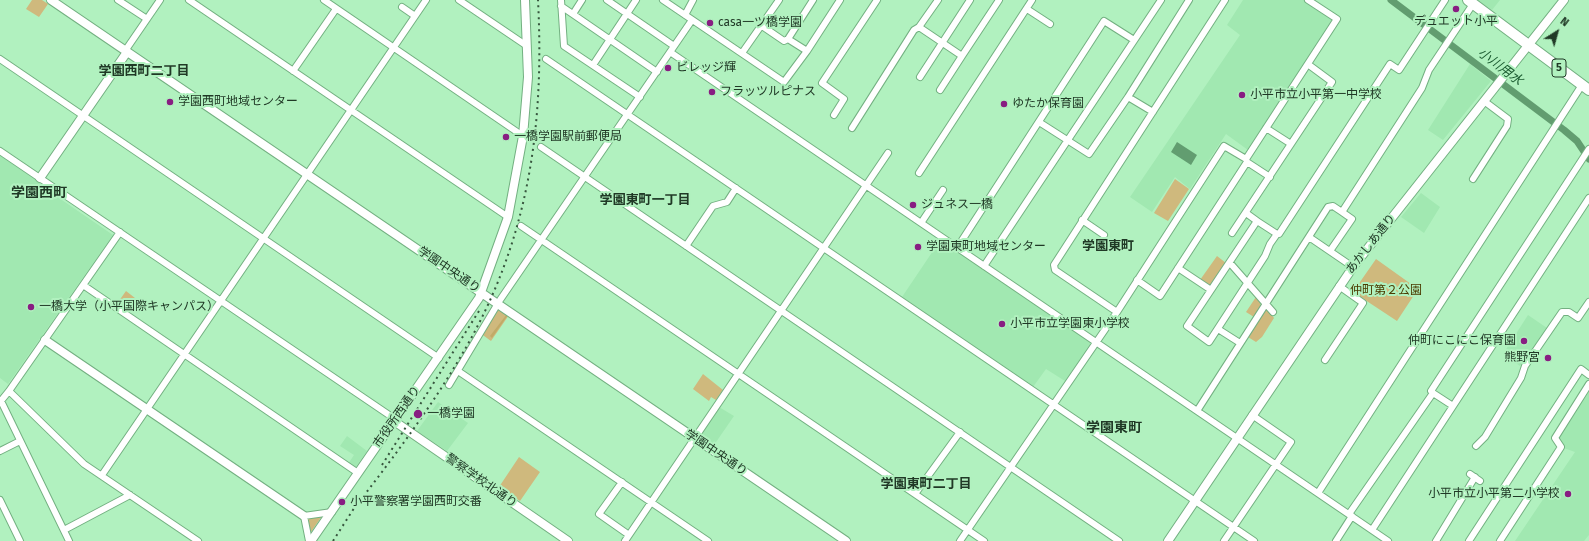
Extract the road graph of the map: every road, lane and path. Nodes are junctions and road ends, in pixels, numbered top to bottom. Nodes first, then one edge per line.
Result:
1 (51, 0) edge
2 (118, 0) edge
3 (160, 0) edge
4 (189, 0) edge
5 (324, 0) edge
6 (426, 0) edge
7 (459, 0) edge
8 (525, 0) edge
9 (582, 0) edge
10 (607, 0) edge
11 (636, 0) edge
12 (663, 0) edge
13 (693, 0) edge
14 (780, 0) edge
15 (813, 0) edge
16 (840, 0) edge
17 (876, 0) edge
18 (970, 0) edge
19 (999, 0) edge
20 (1032, 0) edge
21 (1161, 0) edge
22 (1189, 0) edge
23 (1224, 0) edge
24 (1308, 0) edge
25 (1445, 0) edge
26 (1564, 0) edge
27 (936, 1) edge
28 (1470, 2) edge
29 (561, 3) edge
30 (402, 7) dead end
31 (336, 9) junction
32 (1027, 9) junction
33 (573, 14) junction
34 (627, 14) junction
35 (685, 15) junction
36 (415, 16) junction
37 (147, 19) junction
38 (692, 20) junction
39 (1050, 24) dead end
40 (762, 26) junction
41 (919, 27) junction
42 (610, 39) junction
43 (788, 39) junction
44 (1134, 40) junction
45 (941, 43) junction
46 (1528, 45) junction
47 (527, 46) junction
48 (393, 47) junction
49 (672, 49) junction
50 (126, 51) junction
51 (807, 52) junction
52 (742, 53) junction
53 (962, 56) junction
54 (0, 59) edge
55 (546, 59) dead end
56 (593, 65) junction
57 (1308, 65) junction
58 (293, 71) junction
59 (657, 72) junction
60 (920, 77) dead end
61 (1585, 88) edge
62 (940, 90) dead end
63 (640, 97) junction
64 (1128, 97) junction
65 (1484, 101) junction
66 (351, 110) junction
67 (1153, 112) junction
68 (628, 114) junction
69 (834, 115) dead end
70 (83, 116) junction
71 (1039, 122) junction
72 (852, 128) dead end
73 (1266, 128) junction
74 (523, 136) junction
75 (1068, 141) junction
76 (1291, 144) junction
77 (541, 147) dead end
78 (0, 151) edge
79 (1587, 151) edge
80 (888, 153) dead end
81 (1246, 161) junction
82 (919, 173) dead end
83 (307, 174) junction
84 (1270, 177) junction
85 (40, 178) junction
86 (585, 178) junction
87 (1473, 179) dead end
88 (867, 185) junction
89 (736, 188) junction
90 (943, 190) dead end
91 (1589, 198) edge
92 (1342, 212) junction
93 (1246, 213) junction
94 (508, 217) junction
95 (1082, 220) junction
96 (1257, 221) junction
97 (921, 223) junction
98 (521, 226) dead end
99 (120, 232) junction
100 (1232, 233) dead end
101 (1277, 234) junction
102 (1104, 235) dead end
103 (1309, 237) junction
104 (263, 238) junction
105 (541, 239) junction
106 (686, 246) junction
107 (824, 248) junction
108 (957, 248) junction
109 (1330, 251) junction
110 (1230, 263) junction
111 (984, 266) junction
112 (1353, 267) junction
113 (1178, 268) junction
114 (1137, 280) junction
115 (1247, 283) junction
116 (83, 285) junction
117 (1339, 286) junction
118 (1211, 290) junction
119 (481, 292) junction
120 (220, 300) junction
121 (1589, 302) edge
122 (1265, 303) junction
123 (499, 304) junction
124 (781, 311) junction
125 (1117, 312) junction
126 (1273, 312) dead end
127 (1218, 329) junction
128 (45, 340) junction
129 (1096, 342) junction
130 (1240, 343) junction
131 (184, 354) junction
132 (439, 358) junction
133 (1326, 360) dead end
134 (458, 371) junction
135 (739, 374) junction
136 (1589, 375) edge
137 (1589, 384) edge
138 (449, 385) dead end
139 (9, 391) junction
140 (1433, 393) junction
141 (1, 402) edge
142 (1053, 404) junction
143 (1453, 406) junction
144 (147, 409) junction
145 (1197, 411) junction
146 (1252, 415) junction
147 (394, 420) junction
148 (960, 432) junction
149 (695, 438) junction
150 (1237, 438) junction
151 (20, 441) junction
152 (1476, 446) dead end
153 (0, 451) edge
154 (1276, 464) junction
155 (1010, 467) junction
156 (358, 473) junction
157 (102, 475) junction
158 (1475, 477) dead end
159 (622, 482) junction
160 (1318, 493) junction
161 (915, 494) junction
162 (130, 495) junction
163 (0, 500) edge
164 (1195, 501) junction
165 (651, 502) junction
166 (332, 512) junction
167 (1351, 515) junction
168 (304, 516) junction
169 (1233, 527) junction
170 (64, 530) junction
171 (968, 530) junction
172 (1372, 530) junction
173 (629, 535) junction
174 (20, 541) edge
175 (69, 541) edge
176 (198, 541) edge
177 (310, 541) edge
178 (568, 541) edge
179 (625, 541) edge
180 (708, 541) edge
181 (846, 541) edge
182 (960, 541) edge
183 (984, 541) edge
184 (1119, 541) edge
185 (1168, 541) edge
186 (1224, 541) edge
187 (1254, 541) edge
188 (1336, 541) edge
189 (1388, 541) edge
190 (1436, 541) edge
191 (1469, 541) edge
192 (1500, 541) edge

1 - 50 street, 学園中央通り
2 - 37 street
3 - 37 street
4 - 58 street
5 - 31 street
6 - 36 street
7 - 47 street
8 - 47 street, 市役所西通り
9 - 33 street
10 - 34 street
11 - 34 street
12 - 35 street
13 - 35 street
14 - 40 street
15 - 43 street
16 - 51 street
17 - 69 street
18 - 45 street
19 - 53 street
20 - 32 street
21 - 44 street
22 - 64 street
23 - 67 street
24 - 57 street
25 - 101 street
26 - 46 street, あかしあ通り
27 - 41 street
28 - 46 main road, 5
28 - 92 street
29 - 33 street
29 - 56 street
30 - 36 street
31 - 48 street
31 - 58 street
32 - 39 street
32 - 82 street
33 - 42 street
34 - 42 street
34 - 49 street
35 - 38 street
36 - 48 street
37 - 50 street
38 - 49 street
38 - 52 street
40 - 43 street
40 - 52 street
41 - 45 street
41 - 72 street
42 - 56 street
42 - 59 street
43 - 51 street
44 - 71 street
44 - 75 street
45 - 53 street
45 - 60 street
46 - 61 main road, 5
46 - 65 street, あかしあ通り
47 - 74 street, 市役所西通り
48 - 66 street
48 - 74 street
49 - 59 street
49 - 88 street
50 - 70 street
50 - 83 street, 学園中央通り
51 - 52 street
53 - 62 street
54 - 70 street
55 - 68 street
56 - 63 street
57 - 73 street
57 - 76 street
58 - 66 street
59 - 63 street
61 - 160 street
63 - 68 street
64 - 67 street
64 - 75 street
65 - 87 street
65 - 112 street, あかしあ通り
66 - 83 street
66 - 94 street
67 - 95 street
68 - 86 street
68 - 89 street
70 - 85 street
70 - 104 street
71 - 75 street
71 - 108 street
73 - 76 street
73 - 81 street
74 - 94 street, 市役所西通り
75 - 111 street
76 - 84 street
77 - 86 street
78 - 85 street
79 - 140 street
80 - 88 street
81 - 84 street
81 - 113 street
81 - 114 street
83 - 104 street
83 - 119 street, 学園中央通り
84 - 93 street
85 - 99 street
86 - 105 street
86 - 106 street
88 - 97 street
88 - 107 street
89 - 106 street
89 - 107 street
90 - 97 street
91 - 143 street
92 - 103 street
92 - 109 street
93 - 96 street
93 - 100 street
94 - 119 street, 市役所西通り
95 - 102 street
95 - 125 street
96 - 101 street
96 - 110 street
97 - 108 street
98 - 105 street
99 - 116 street
99 - 120 street
101 - 115 street
103 - 109 street
103 - 122 street
104 - 120 street
104 - 132 street
105 - 123 street
105 - 135 street
106 - 124 street
107 - 124 street
107 - 142 street
108 - 111 street
109 - 112 street
110 - 115 street
110 - 118 street
111 - 129 street
112 - 117 street, あかしあ通り
113 - 114 street
113 - 118 street
114 - 125 street
115 - 122 street
115 - 127 street
116 - 128 street
116 - 131 street
117 - 133 street
117 - 146 street, あかしあ通り
118 - 127 street
119 - 123 street, 学園中央通り
119 - 132 street, 市役所西通り
120 - 131 street
120 - 147 street
121 - 152 street
122 - 126 street
122 - 130 street
123 - 134 street
123 - 149 street, 学園中央通り
124 - 135 street
124 - 148 street
125 - 129 street
127 - 130 street
128 - 139 street
128 - 144 street
129 - 142 street
129 - 145 street
130 - 145 street
131 - 144 street
131 - 156 street
132 - 147 street, 市役所西通り
134 - 138 street
134 - 159 street
135 - 149 street
135 - 161 street
136 - 191 street
137 - 192 street
139 - 141 street
139 - 157 street
140 - 143 street
140 - 167 street
141 - 151 street
142 - 155 street
142 - 164 street
143 - 172 street
144 - 157 street
144 - 168 street
145 - 150 street
146 - 150 street, あかしあ通り
146 - 154 street
147 - 156 street, 市役所西通り
147 - 178 street, 警察学校北通り
148 - 155 street
148 - 161 street
149 - 165 street
149 - 181 street, 学園中央通り
150 - 154 street
150 - 164 street, あかしあ通り
151 - 153 street
151 - 170 street
154 - 160 street
154 - 169 street
155 - 171 street
155 - 184 street
156 - 166 street, 市役所西通り
157 - 162 street
158 - 190 street
159 - 165 street
159 - 173 street
160 - 167 street
161 - 171 street
162 - 170 street
162 - 176 street
163 - 174 street
164 - 169 street
164 - 185 street, あかしあ通り
165 - 173 street
165 - 180 street
166 - 168 street
166 - 177 street, 市役所西通り
167 - 172 street
167 - 188 street
168 - 177 street
169 - 186 street
169 - 187 street
170 - 175 street
171 - 182 street
171 - 183 street
172 - 189 street
173 - 179 street

